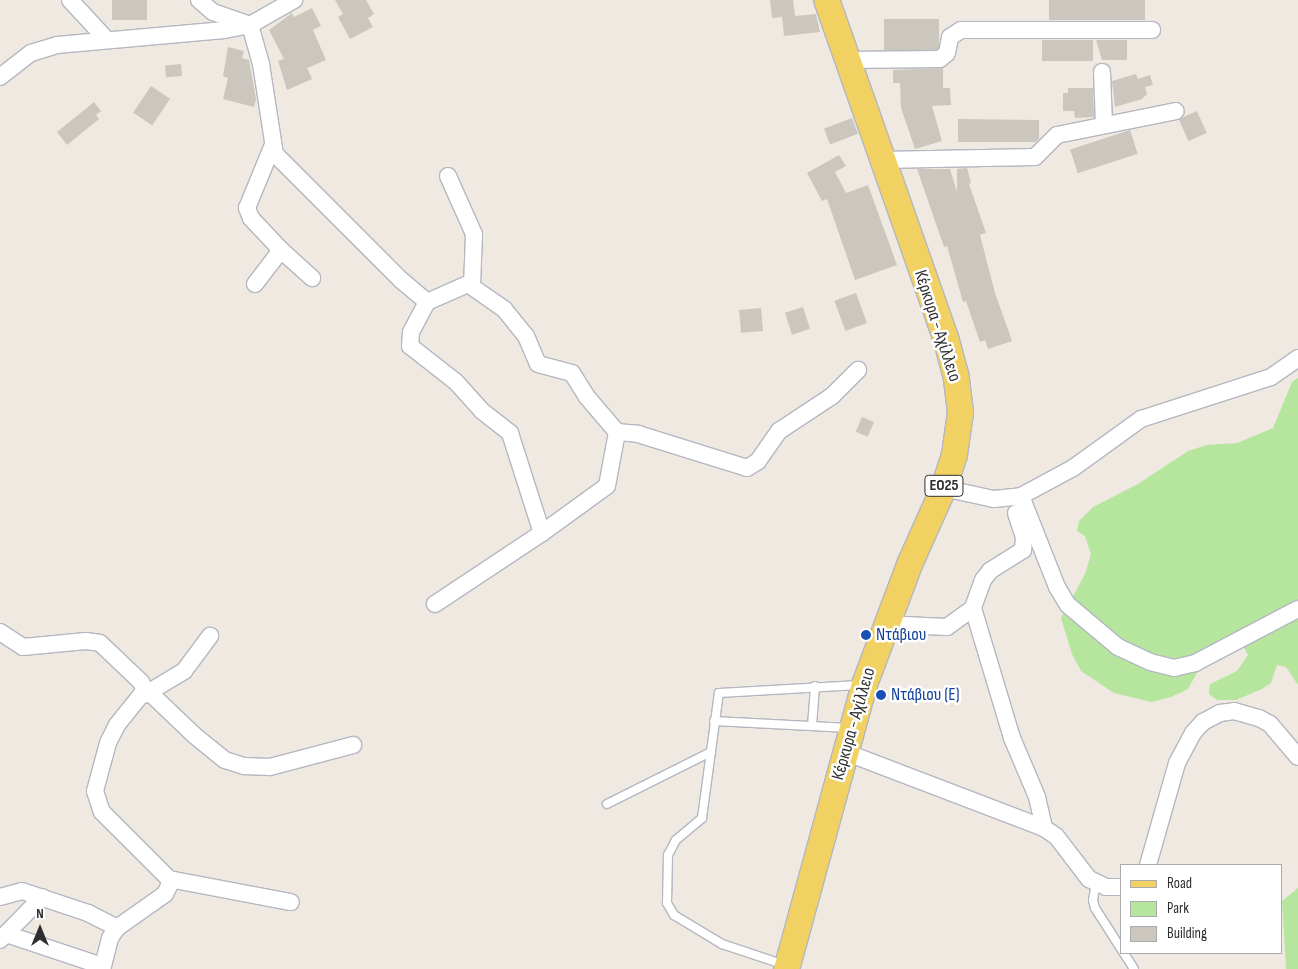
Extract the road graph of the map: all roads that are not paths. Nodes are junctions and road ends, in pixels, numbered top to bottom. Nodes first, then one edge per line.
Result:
1 (70, 0) edge
2 (199, 0) edge
3 (294, 0) edge
4 (826, 0) edge
5 (250, 25) junction
6 (1152, 30) dead end
7 (107, 40) junction
8 (847, 60) junction
9 (1102, 72) dead end
10 (0, 77) edge
11 (1176, 111) dead end
12 (1104, 124) junction
13 (272, 147) junction
14 (881, 160) junction
15 (448, 176) dead end
16 (281, 250) junction
17 (312, 278) dead end
18 (255, 284) dead end
19 (472, 285) junction
20 (427, 302) junction
21 (1298, 358) edge
22 (858, 370) dead end
23 (617, 432) junction
24 (943, 488) junction
25 (1016, 498) junction
26 (542, 533) junction
27 (435, 604) dead end
28 (973, 608) junction
29 (1298, 610) edge
30 (884, 624) junction
31 (0, 632) edge
32 (210, 636) dead end
33 (864, 684) junction
34 (815, 686) junction
35 (146, 694) junction
36 (714, 721) junction
37 (812, 726) junction
38 (851, 728) junction
39 (352, 745) dead end
40 (711, 752) junction
41 (845, 752) junction
42 (1298, 757) edge
43 (607, 804) dead end
44 (1044, 828) junction
45 (1148, 864) edge
46 (169, 878) junction
47 (1096, 884) junction
48 (1120, 888) edge
49 (0, 897) edge
50 (42, 897) junction
51 (291, 902) dead end
52 (117, 928) junction
53 (3, 937) edge
54 (1120, 947) edge
55 (1124, 954) edge
56 (102, 967) edge
57 (786, 967) edge
58 (1134, 969) edge

1 - 7 street
2 - 5 street
3 - 5 street
4 - 8 main road, Κέρκυρα - Αχίλλειο / ΕΟ25
5 - 7 street
5 - 13 street
6 - 8 street
7 - 10 street
8 - 14 main road, Κέρκυρα - Αχίλλειο / ΕΟ25
9 - 12 street
11 - 12 street
12 - 14 street
13 - 16 street
13 - 20 street
14 - 24 main road, Κέρκυρα - Αχίλλειο / ΕΟ25
15 - 19 street
16 - 17 street
16 - 18 street
19 - 20 street
19 - 23 street
20 - 26 street
21 - 25 street
22 - 23 street
23 - 26 street
24 - 25 street
24 - 30 main road, Κέρκυρα - Αχίλλειο / ΕΟ25
25 - 28 street
25 - 29 street
26 - 27 street
28 - 30 street
28 - 44 street
30 - 33 main road, Κέρκυρα - Αχίλλειο / ΕΟ25
31 - 35 street
32 - 35 street
33 - 34 lane
33 - 38 main road, Κέρκυρα - Αχίλλειο / ΕΟ25
34 - 36 lane
34 - 37 lane
35 - 39 street
35 - 46 street
36 - 37 lane
36 - 40 lane
37 - 38 lane
38 - 41 main road, Κέρκυρα - Αχίλλειο / ΕΟ25
40 - 43 lane
40 - 57 lane
41 - 44 street
41 - 57 main road, Κέρκυρα - Αχίλλειο / ΕΟ25
42 - 45 street
44 - 47 street
46 - 51 street
46 - 52 street
47 - 48 street
47 - 54 lane
49 - 50 street
50 - 52 street
50 - 53 street
52 - 56 street
53 - 56 street
55 - 58 lane

